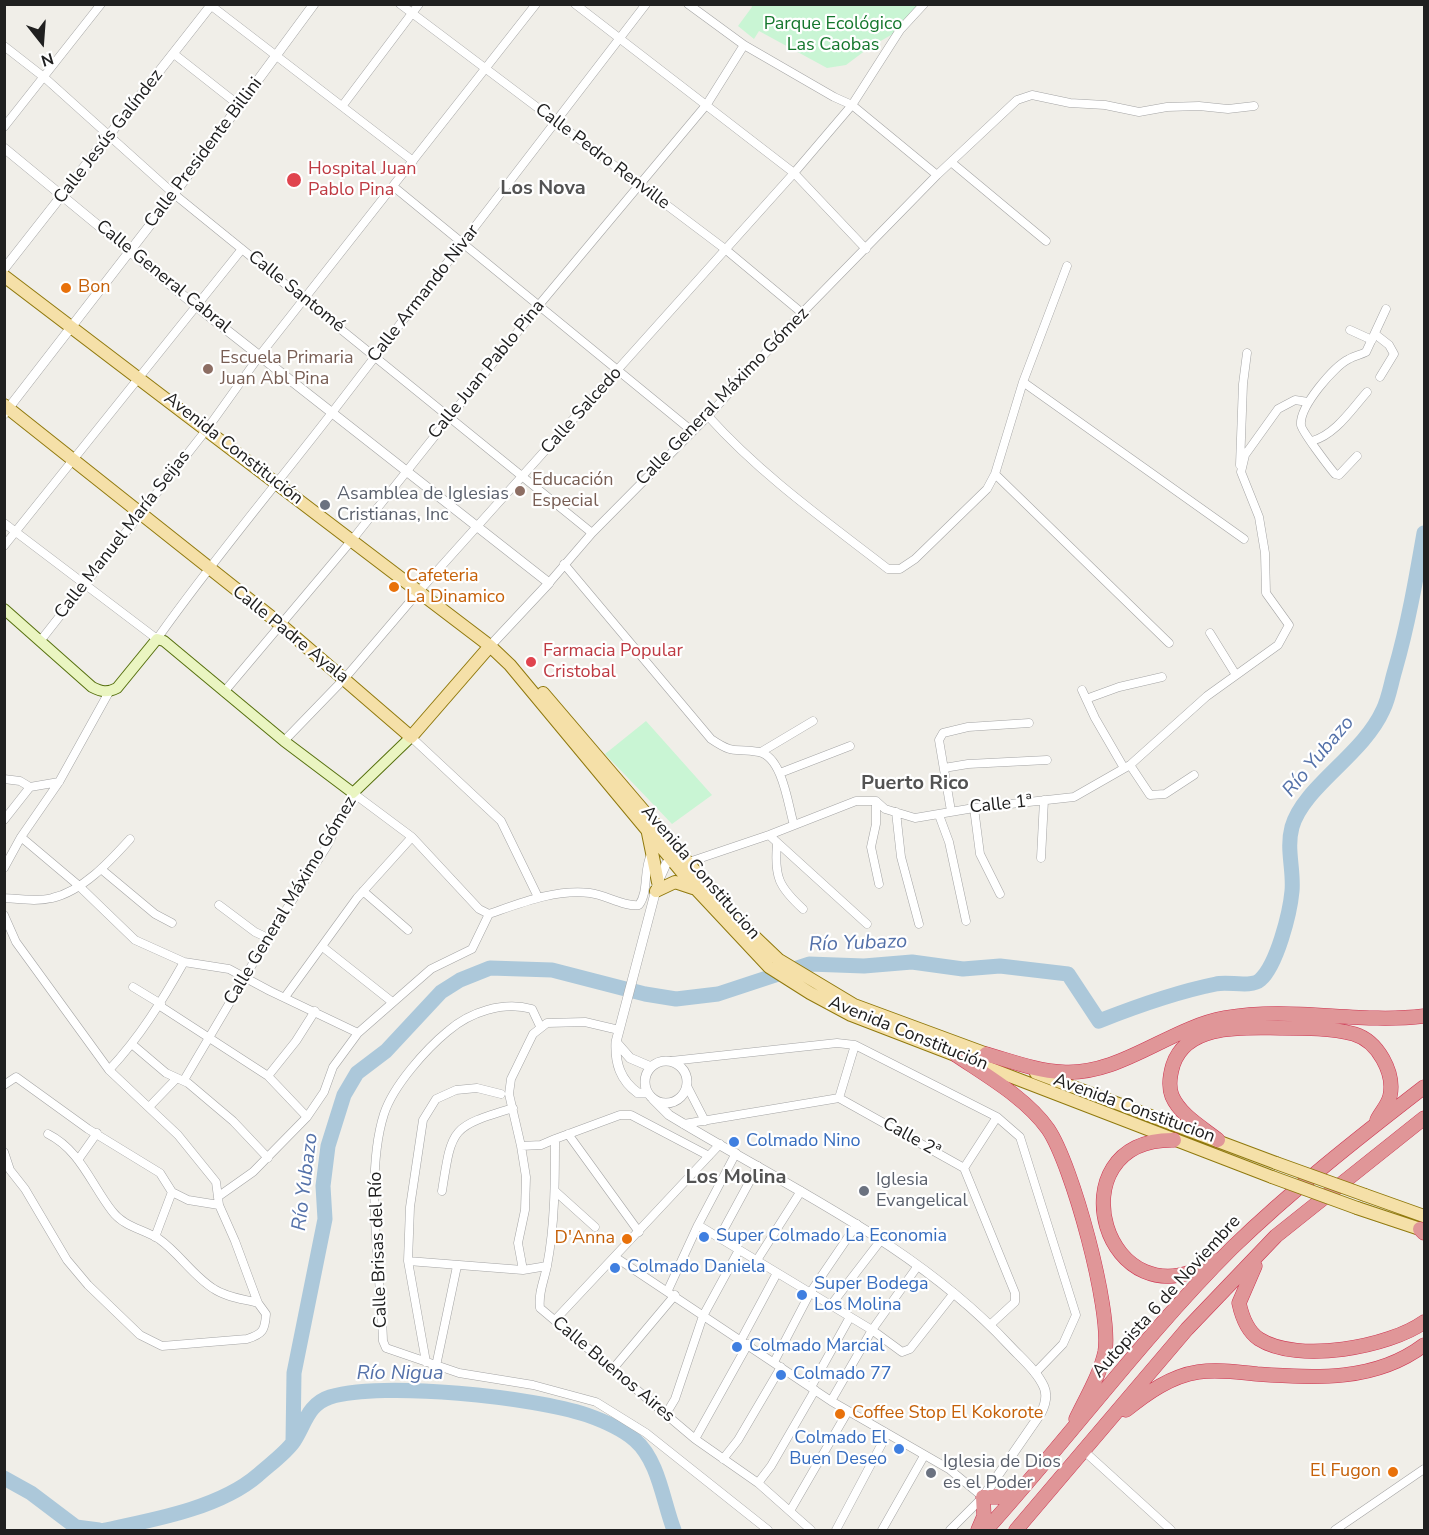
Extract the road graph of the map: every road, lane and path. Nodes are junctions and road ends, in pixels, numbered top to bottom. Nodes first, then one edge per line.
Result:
1 (101, 4) edge
2 (314, 4) edge
3 (400, 4) edge
4 (419, 4) edge
5 (536, 4) edge
6 (576, 4) edge
7 (646, 4) edge
8 (688, 4) edge
9 (924, 4) edge
10 (211, 5) edge
11 (412, 13) junction
12 (619, 40) junction
13 (744, 45) junction
14 (4, 46) edge
15 (174, 54) junction
16 (277, 55) junction
17 (487, 68) junction
18 (45, 78) junction
19 (343, 105) junction
20 (707, 105) junction
21 (852, 105) junction
22 (240, 106) junction
23 (1254, 106) dead end
24 (557, 122) junction
25 (4, 128) edge
26 (111, 135) junction
27 (4, 148) edge
28 (413, 161) junction
29 (951, 162) junction
30 (794, 173) junction
31 (938, 175) junction
32 (640, 186) junction
33 (394, 187) junction
34 (174, 194) junction
35 (62, 196) junction
36 (1046, 241) dead end
37 (463, 244) junction
38 (242, 249) junction
39 (725, 249) junction
40 (866, 249) junction
41 (129, 250) junction
42 (1067, 266) dead end
43 (4, 269) edge
44 (4, 276) edge
45 (305, 300) junction
46 (539, 305) junction
47 (196, 306) junction
48 (1386, 309) dead end
49 (802, 313) junction
50 (71, 325) junction
51 (1350, 330) dead end
52 (1373, 337) junction
53 (1247, 352) dead end
54 (260, 355) junction
55 (374, 355) junction
56 (619, 369) junction
57 (140, 377) junction
58 (1380, 377) dead end
59 (1023, 382) junction
60 (1367, 392) dead end
61 (1308, 402) junction
62 (6, 410) edge
63 (333, 411) junction
64 (450, 416) junction
65 (708, 416) junction
66 (207, 429) junction
67 (692, 431) junction
68 (1312, 441) junction
69 (1357, 456) dead end
70 (73, 461) junction
71 (406, 471) junction
72 (1241, 472) junction
73 (995, 474) junction
74 (523, 476) junction
75 (277, 483) junction
76 (139, 513) junction
77 (4, 523) edge
78 (478, 526) junction
79 (15, 531) junction
80 (592, 533) junction
81 (1244, 538) dead end
82 (352, 540) junction
83 (4, 546) edge
84 (564, 564) junction
85 (207, 568) junction
86 (84, 583) junction
87 (549, 583) junction
88 (420, 590) junction
89 (4, 609) edge
90 (280, 624) junction
91 (1210, 633) dead end
92 (157, 639) junction
93 (41, 640) junction
94 (1169, 643) dead end
95 (489, 646) junction
96 (510, 665) junction
97 (1236, 675) junction
98 (1161, 677) dead end
99 (345, 678) junction
100 (1082, 690) dead end
101 (109, 692) junction
102 (224, 692) junction
103 (1086, 699) junction
104 (813, 721) dead end
105 (1029, 723) dead end
106 (411, 737) junction
107 (284, 741) junction
108 (850, 746) dead end
109 (761, 752) junction
110 (1047, 760) dead end
111 (1127, 766) junction
112 (944, 768) junction
113 (780, 772) junction
114 (1194, 775) dead end
115 (4, 779) edge
116 (59, 782) junction
117 (30, 787) junction
118 (353, 794) junction
119 (1044, 800) junction
120 (876, 801) junction
121 (974, 808) junction
122 (951, 811) junction
123 (896, 812) junction
124 (939, 815) junction
125 (4, 820) edge
126 (794, 825) junction
127 (769, 835) junction
128 (21, 837) junction
129 (412, 837) junction
130 (130, 839) dead end
131 (777, 844) junction
132 (657, 850) junction
133 (675, 856) junction
134 (1041, 858) dead end
135 (689, 862) junction
136 (4, 868) edge
137 (101, 869) junction
138 (879, 884) dead end
139 (78, 885) junction
140 (656, 889) junction
141 (696, 889) junction
142 (363, 891) junction
143 (1000, 894) dead end
144 (538, 897) junction
145 (4, 898) edge
146 (219, 905) dead end
147 (803, 909) dead end
148 (489, 914) junction
149 (5, 920) edge
150 (966, 921) dead end
151 (172, 923) dead end
152 (867, 924) dead end
153 (919, 924) dead end
154 (408, 930) dead end
155 (268, 938) junction
156 (324, 948) junction
157 (184, 962) junction
158 (774, 963) junction
159 (244, 978) junction
160 (133, 987) dead end
161 (285, 997) junction
162 (392, 1001) junction
163 (160, 1005) junction
164 (853, 1010) junction
165 (315, 1011) junction
166 (1425, 1016) edge
167 (540, 1026) junction
168 (619, 1030) junction
169 (358, 1033) junction
170 (210, 1038) junction
171 (616, 1042) junction
172 (133, 1045) junction
173 (855, 1045) junction
174 (987, 1054) junction
175 (956, 1055) junction
176 (671, 1061) junction
177 (651, 1067) junction
178 (109, 1070) junction
179 (268, 1076) junction
180 (180, 1080) junction
181 (4, 1086) edge
182 (687, 1086) junction
183 (1425, 1087) edge
184 (501, 1094) dead end
185 (651, 1096) junction
186 (839, 1098) junction
187 (150, 1106) junction
188 (513, 1108) junction
189 (307, 1117) junction
190 (997, 1118) junction
191 (705, 1121) junction
192 (1422, 1121) edge
193 (684, 1125) junction
194 (1372, 1127) junction
195 (97, 1133) junction
196 (48, 1134) dead end
197 (568, 1134) junction
198 (555, 1139) junction
199 (1174, 1140) junction
200 (1218, 1140) junction
201 (720, 1144) junction
202 (520, 1146) junction
203 (4, 1152) edge
204 (736, 1153) junction
205 (709, 1156) junction
206 (268, 1158) junction
207 (78, 1160) junction
208 (759, 1166) junction
209 (964, 1168) junction
210 (442, 1191) dead end
211 (555, 1191) junction
212 (801, 1191) junction
213 (172, 1192) junction
214 (1365, 1195) joint
215 (219, 1196) junction
216 (219, 1205) junction
217 (857, 1224) junction
218 (698, 1225) junction
219 (595, 1227) dead end
220 (1424, 1227) edge
221 (639, 1232) junction
222 (1276, 1236) junction
223 (156, 1237) junction
224 (719, 1238) junction
225 (881, 1240) junction
226 (1232, 1249) junction
227 (739, 1250) junction
228 (615, 1257) junction
229 (757, 1260) junction
230 (408, 1261) junction
231 (457, 1266) junction
232 (547, 1266) junction
233 (917, 1267) junction
234 (523, 1270) junction
235 (777, 1273) junction
236 (671, 1293) junction
237 (810, 1293) junction
238 (954, 1293) junction
239 (258, 1303) junction
240 (831, 1305) junction
241 (703, 1316) junction
242 (850, 1317) junction
243 (555, 1320) junction
244 (1425, 1322) edge
245 (990, 1325) junction
246 (872, 1330) junction
247 (745, 1342) junction
248 (1425, 1345) edge
249 (426, 1362) junction
250 (777, 1364) junction
251 (436, 1366) junction
252 (612, 1370) junction
253 (1035, 1373) junction
254 (813, 1388) junction
255 (831, 1401) junction
256 (848, 1411) junction
257 (666, 1414) junction
258 (1103, 1428) junction
259 (887, 1434) junction
260 (1068, 1437) junction
261 (695, 1439) junction
262 (1084, 1451) junction
263 (924, 1456) junction
264 (723, 1460) junction
265 (1425, 1469) edge
266 (758, 1484) junction
267 (1026, 1487) junction
268 (983, 1497) junction
269 (790, 1511) junction
270 (768, 1530) edge
271 (811, 1530) edge
272 (836, 1530) edge
273 (882, 1530) edge
274 (950, 1530) edge
275 (978, 1530) edge
276 (986, 1530) edge
277 (1016, 1530) edge
278 (1171, 1530) edge
279 (1335, 1530) edge

1 - 18 street
2 - 16 street, Calle Presidente Billini
3 - 11 street, Calle Pedro Renville
4 - 11 street
5 - 17 street, Calle Manuel María Seijas
6 - 12 street
7 - 12 street, Calle Armando Nivar
8 - 13 street
9 - 21 street, Calle Salcedo
10 - 15 street, Calle Jesús Galíndez
10 - 16 street
11 - 17 street, Calle Pedro Renville
11 - 19 street
12 - 20 street
12 - 24 street, Calle Armando Nivar
13 - 20 street, Calle Juan Pablo Pina
13 - 21 street
14 - 18 street, Calle Santomé
15 - 22 street
15 - 26 street, Calle Jesús Galíndez
16 - 19 street
16 - 22 street, Calle Presidente Billini
17 - 24 street, Calle Pedro Renville
17 - 28 street, Calle Manuel María Seijas
18 - 25 street
18 - 26 street, Calle Santomé
19 - 28 street
20 - 30 street
20 - 32 street, Calle Juan Pablo Pina
21 - 30 street, Calle Salcedo
21 - 31 street
22 - 34 street, Calle Presidente Billini
23 - 29 street, Calle General Máximo Gómez
24 - 32 street, Calle Pedro Renville
24 - 37 street, Calle Armando Nivar
26 - 34 street, Calle Santomé
26 - 35 street, Calle Jesús Galíndez
27 - 35 street, Calle General Cabral
28 - 33 street, Calle Manuel María Seijas
29 - 31 street, Calle General Máximo Gómez
29 - 36 street
30 - 39 street, Calle Salcedo
30 - 40 street
31 - 40 street, Calle General Máximo Gómez
32 - 39 street, Calle Pedro Renville
32 - 46 street, Calle Juan Pablo Pina
33 - 37 street
33 - 45 street, Calle Manuel María Seijas
34 - 38 street, Calle Santomé
34 - 41 street, Calle Presidente Billini
35 - 41 street, Calle General Cabral
35 - 43 street, Calle Jesús Galíndez
37 - 46 street
37 - 55 street, Calle Armando Nivar
38 - 45 street, Calle Santomé
38 - 47 street
39 - 49 street, Calle Pedro Renville
39 - 56 street, Calle Salcedo
40 - 49 street, Calle General Máximo Gómez
41 - 47 street, Calle General Cabral
41 - 50 street, Calle Presidente Billini
42 - 59 street
44 - 50 main road, Avenida Constitución
45 - 54 street, Calle Manuel María Seijas
45 - 55 street, Calle Santomé
46 - 56 street
46 - 64 street, Calle Juan Pablo Pina
47 - 54 street, Calle General Cabral
47 - 57 street
48 - 52 street
49 - 65 street, Calle General Máximo Gómez
50 - 57 main road, Avenida Constitución
50 - 62 street, Calle Presidente Billini
51 - 52 street
52 - 58 street
52 - 61 street
53 - 72 street
54 - 63 street, Calle General Cabral
54 - 66 street, Calle Manuel María Seijas
55 - 63 street, Calle Armando Nivar
55 - 64 street, Calle Santomé
56 - 67 street
56 - 74 street, Calle Salcedo
57 - 66 main road, Avenida Constitución
57 - 70 street
59 - 73 street
59 - 81 street
60 - 68 street
61 - 68 street
61 - 72 street
62 - 70 main road, Calle Padre Ayala
63 - 71 street, Calle General Cabral
63 - 75 street, Calle Armando Nivar
64 - 71 street, Calle Juan Pablo Pina
64 - 74 street, Calle Santomé
65 - 67 street, Calle General Máximo Gómez
65 - 73 street
66 - 75 main road, Avenida Constitución
66 - 76 street, Calle Manuel María Seijas
67 - 80 street, Calle General Máximo Gómez
68 - 69 street
70 - 76 main road, Calle Padre Ayala
70 - 79 street
71 - 78 street, Calle General Cabral
71 - 82 street, Calle Juan Pablo Pina
72 - 97 street, Calle 1ª
73 - 94 street
74 - 78 street, Calle Salcedo
74 - 80 street, Calle Santomé
75 - 82 main road, Avenida Constitución
75 - 85 street, Calle Armando Nivar
76 - 85 main road, Calle Padre Ayala
76 - 86 street, Calle Manuel María Seijas
77 - 79 street
78 - 87 street, Calle General Cabral
78 - 88 street, Calle Salcedo
79 - 83 street
79 - 86 street
80 - 84 street, Calle General Máximo Gómez
82 - 88 main road, Avenida Constitución
82 - 90 street, Calle Juan Pablo Pina
84 - 87 street, Calle General Máximo Gómez
84 - 109 street
85 - 90 main road, Calle Padre Ayala
85 - 92 street, Calle Armando Nivar
86 - 92 street
86 - 93 street, Calle Manuel María Seijas
87 - 95 street, Calle General Máximo Gómez
88 - 95 main road, Avenida Constitución
88 - 99 street, Calle Salcedo
89 - 93 main road
90 - 99 main road, Calle Padre Ayala
90 - 102 street, Calle Juan Pablo Pina
91 - 97 street
92 - 101 main road, Calle Armando Nivar
92 - 102 main road
93 - 101 main road
95 - 96 main road, Avenida Constitución
95 - 106 main road, Calle General Máximo Gómez
96 - 132 main road
96 - 133 main road, Avenida Constitucion
97 - 111 street, Calle 1ª
98 - 103 street
99 - 106 main road, Calle Padre Ayala
99 - 107 street, Calle Salcedo
100 - 103 street
101 - 116 street
102 - 107 main road
103 - 111 street
104 - 109 street
105 - 112 street
106 - 118 main road, Calle General Máximo Gómez
106 - 144 street, Calle Padre Ayala
107 - 118 main road
108 - 113 street
109 - 113 street
110 - 112 street
111 - 114 street
111 - 119 street, Calle 1ª
112 - 122 street
113 - 126 street
115 - 117 street
116 - 117 street
116 - 128 street
117 - 125 street
118 - 129 street
118 - 155 street, Calle General Máximo Gómez
119 - 121 street, Calle 1ª
119 - 134 street
120 - 123 street, Calle 1ª
120 - 126 street
120 - 138 street
121 - 122 street, Calle 1ª
121 - 143 street
122 - 124 street, Calle 1ª
123 - 124 street, Calle 1ª
123 - 153 street
124 - 150 street
126 - 127 street
127 - 131 street
127 - 135 street
128 - 136 street
128 - 139 street
129 - 142 street
129 - 148 street
130 - 137 street
131 - 147 street
131 - 152 street
132 - 133 main road
132 - 140 main road
132 - 144 street
133 - 135 main road, Avenida Constitucion
133 - 140 street
133 - 141 main road
135 - 158 main road, Avenida Constitucion
137 - 139 street
137 - 151 street
139 - 145 street
139 - 157 street
140 - 141 main road
140 - 168 street
141 - 158 main road
142 - 154 street
142 - 156 street
144 - 148 street
146 - 155 street
148 - 162 street
149 - 178 street
155 - 159 street, Calle General Máximo Gómez
156 - 161 street
156 - 162 street
157 - 159 street
157 - 163 street
158 - 164 main road, Avenida Constitucion
159 - 161 street
159 - 170 street, Calle General Máximo Gómez
160 - 163 street
161 - 165 street
162 - 169 street
163 - 170 street
163 - 172 street
164 - 174 main road, Avenida Constitucion
164 - 175 main road, Avenida Constitución
165 - 169 street
165 - 179 street
166 - 174 highway
167 - 168 street
167 - 188 street
167 - 249 street, Calle Brisas del Río
168 - 171 street
169 - 189 street
170 - 179 street
170 - 180 street, Calle General Máximo Gómez
171 - 177 street
171 - 185 street
172 - 178 street
172 - 180 street
173 - 176 street
173 - 186 street
173 - 190 street
174 - 200 main road, Avenida Constitucion
175 - 199 main road, Avenida Constitución
175 - 260 highway
176 - 177 street
176 - 182 street
177 - 185 street
178 - 187 street
179 - 189 street
180 - 187 street, Calle General Máximo Gómez
180 - 206 street
181 - 195 street
182 - 185 street
182 - 191 street
183 - 194 highway, Autopista 6 de Noviembre
184 - 230 street
185 - 193 street
186 - 191 street
186 - 209 street, Calle 2ª
187 - 215 street
188 - 202 street
188 - 210 street
189 - 206 street
190 - 209 street
190 - 253 street
191 - 193 street
192 - 222 highway, Autopista 6 de Noviembre
193 - 201 street
194 - 200 highway
194 - 226 highway, Autopista 6 de Noviembre
195 - 207 street
195 - 213 street
196 - 207 street
197 - 198 street
197 - 205 street
197 - 221 street
198 - 202 street
198 - 211 street, Calle Buenos Aires
199 - 220 main road, Avenida Constitución, bridge
199 - 226 highway
200 - 214 main road, Avenida Constitucion, bridge
201 - 204 street
201 - 205 street
202 - 234 street
203 - 239 street
204 - 208 street
204 - 218 street
205 - 221 street
206 - 215 street
207 - 223 street
208 - 212 street
208 - 224 street
209 - 245 street
211 - 219 street
211 - 232 street, Calle Buenos Aires
212 - 217 street
212 - 229 street
213 - 216 street
213 - 223 street
214 - 220 main road, Avenida Constitución
215 - 216 street
216 - 239 street
217 - 225 street
217 - 237 street
218 - 224 street
218 - 236 street
221 - 228 street
222 - 244 highway
222 - 258 highway, Autopista 6 de Noviembre
223 - 239 street
224 - 227 street
225 - 233 street
225 - 240 street
226 - 260 highway, Autopista 6 de Noviembre
227 - 229 street
227 - 241 street
228 - 236 street
228 - 243 street
229 - 235 street
230 - 231 street
230 - 249 street
231 - 234 street
231 - 251 street
232 - 234 street
232 - 243 street, Calle Buenos Aires
233 - 238 street
233 - 246 street
235 - 237 street
235 - 247 street
236 - 241 street
236 - 252 street
237 - 240 street
237 - 250 street
238 - 245 street
238 - 246 street
240 - 242 street
241 - 247 street
241 - 257 street
242 - 246 street
242 - 254 street
243 - 252 street, Calle Buenos Aires
245 - 253 street
246 - 255 street
247 - 250 street
247 - 261 street
248 - 258 highway
249 - 251 street, Calle Brisas del Río
250 - 254 street
250 - 264 street
251 - 270 street, Calle Brisas del Río
252 - 257 street, Calle Buenos Aires
253 - 268 street
254 - 255 street
254 - 266 street
255 - 256 street
256 - 259 street
256 - 269 street
257 - 261 street, Calle Buenos Aires
258 - 262 highway, Autopista 6 de Noviembre
259 - 263 street
259 - 272 street
260 - 267 highway, Autopista 6 de Noviembre
261 - 264 street, Calle Buenos Aires
262 - 277 highway, Autopista 6 de Noviembre
262 - 278 street
263 - 268 street
263 - 273 street
264 - 266 street, Calle Buenos Aires
265 - 279 street
266 - 269 street, Calle Buenos Aires
267 - 268 highway
267 - 276 highway, Autopista 6 de Noviembre
268 - 274 street
268 - 275 highway
269 - 271 street, Calle Buenos Aires

